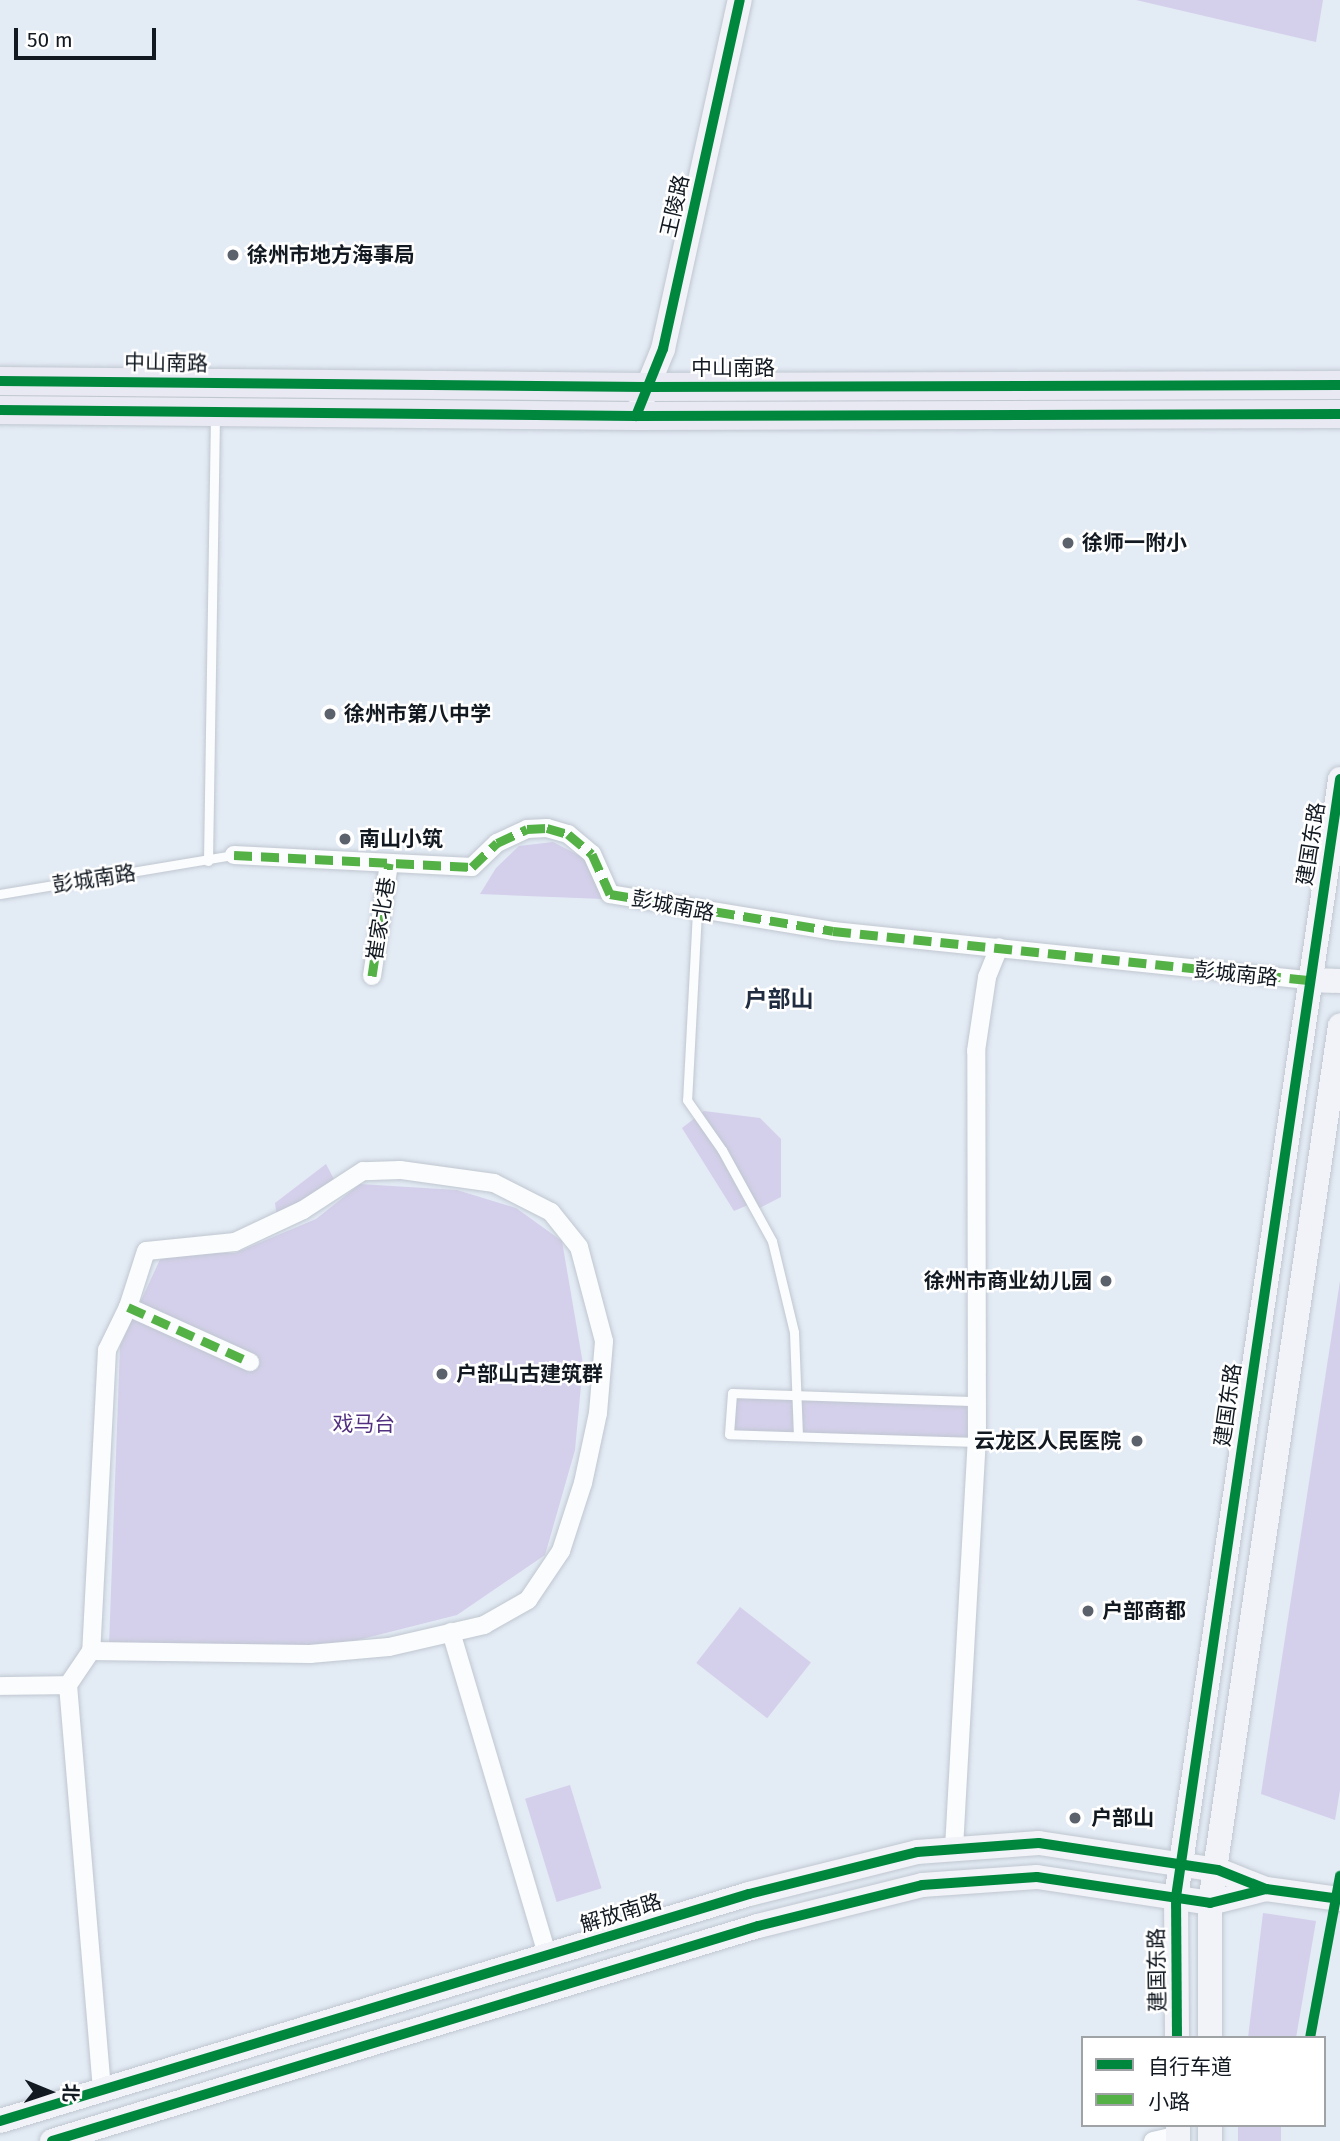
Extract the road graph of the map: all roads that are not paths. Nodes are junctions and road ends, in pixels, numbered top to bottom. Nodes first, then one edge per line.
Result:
1 (740, 0) edge
2 (0, 381) edge
3 (1340, 385) edge
4 (646, 387) junction
5 (0, 410) edge
6 (215, 413) junction
7 (1340, 414) edge
8 (636, 416) junction
9 (1340, 779) edge
10 (234, 855) joint
11 (208, 861) junction
12 (389, 863) junction
13 (0, 894) edge
14 (697, 911) junction
15 (999, 947) junction
16 (372, 976) dead end
17 (1310, 980) junction
18 (1340, 981) edge
19 (1340, 1026) edge
20 (128, 1307) junction
21 (250, 1362) dead end
22 (799, 1395) junction
23 (978, 1401) junction
24 (798, 1436) junction
25 (977, 1442) junction
26 (451, 1632) junction
27 (91, 1651) junction
28 (68, 1685) junction
29 (0, 1686) edge
30 (954, 1848) junction
31 (1181, 1864) junction
32 (1218, 1870) junction
33 (1266, 1889) junction
34 (1176, 1897) junction
35 (1340, 1899) edge
36 (1210, 1903) junction
37 (547, 1955) junction
38 (1177, 2036) edge
39 (1210, 2036) edge
40 (102, 2091) junction
41 (0, 2121) edge
42 (1178, 2134) edge
43 (52, 2141) edge
44 (1153, 2141) edge

1 - 4 main road, 王陵路
2 - 4 main road, 中山南路
3 - 4 main road, 中山南路
4 - 8 main road, 王陵路
5 - 6 main road
6 - 8 main road
6 - 11 lane
7 - 8 main road
9 - 17 main road, 建国东路
10 - 11 lane, 彭城南路
10 - 12 street, 彭城南路
11 - 13 lane, 彭城南路
12 - 14 street, 彭城南路
12 - 16 street, 崔家北巷
14 - 15 street, 彭城南路
14 - 22 lane
15 - 17 street, 彭城南路
15 - 23 street
17 - 18 main road
17 - 31 main road, 建国东路
19 - 32 main road
20 - 21 street
20 - 26 street
20 - 27 street
22 - 23 lane
22 - 24 lane
22 - 24 lane
23 - 25 street
24 - 25 lane
25 - 30 street
26 - 27 street
26 - 37 street
27 - 28 street
28 - 29 street
28 - 40 street
30 - 31 main road, 解放南路
30 - 37 main road, 解放南路
31 - 32 main road, 解放南路
31 - 34 main road, 建国东路
32 - 33 main road, 解放南路
32 - 36 main road
33 - 35 main road, 解放南路
33 - 36 main road, 解放南路
34 - 36 main road, 解放南路
34 - 38 main road, 建国东路
34 - 43 main road, 解放南路
36 - 39 main road
37 - 40 main road, 解放南路
40 - 41 main road, 解放南路
42 - 44 street

